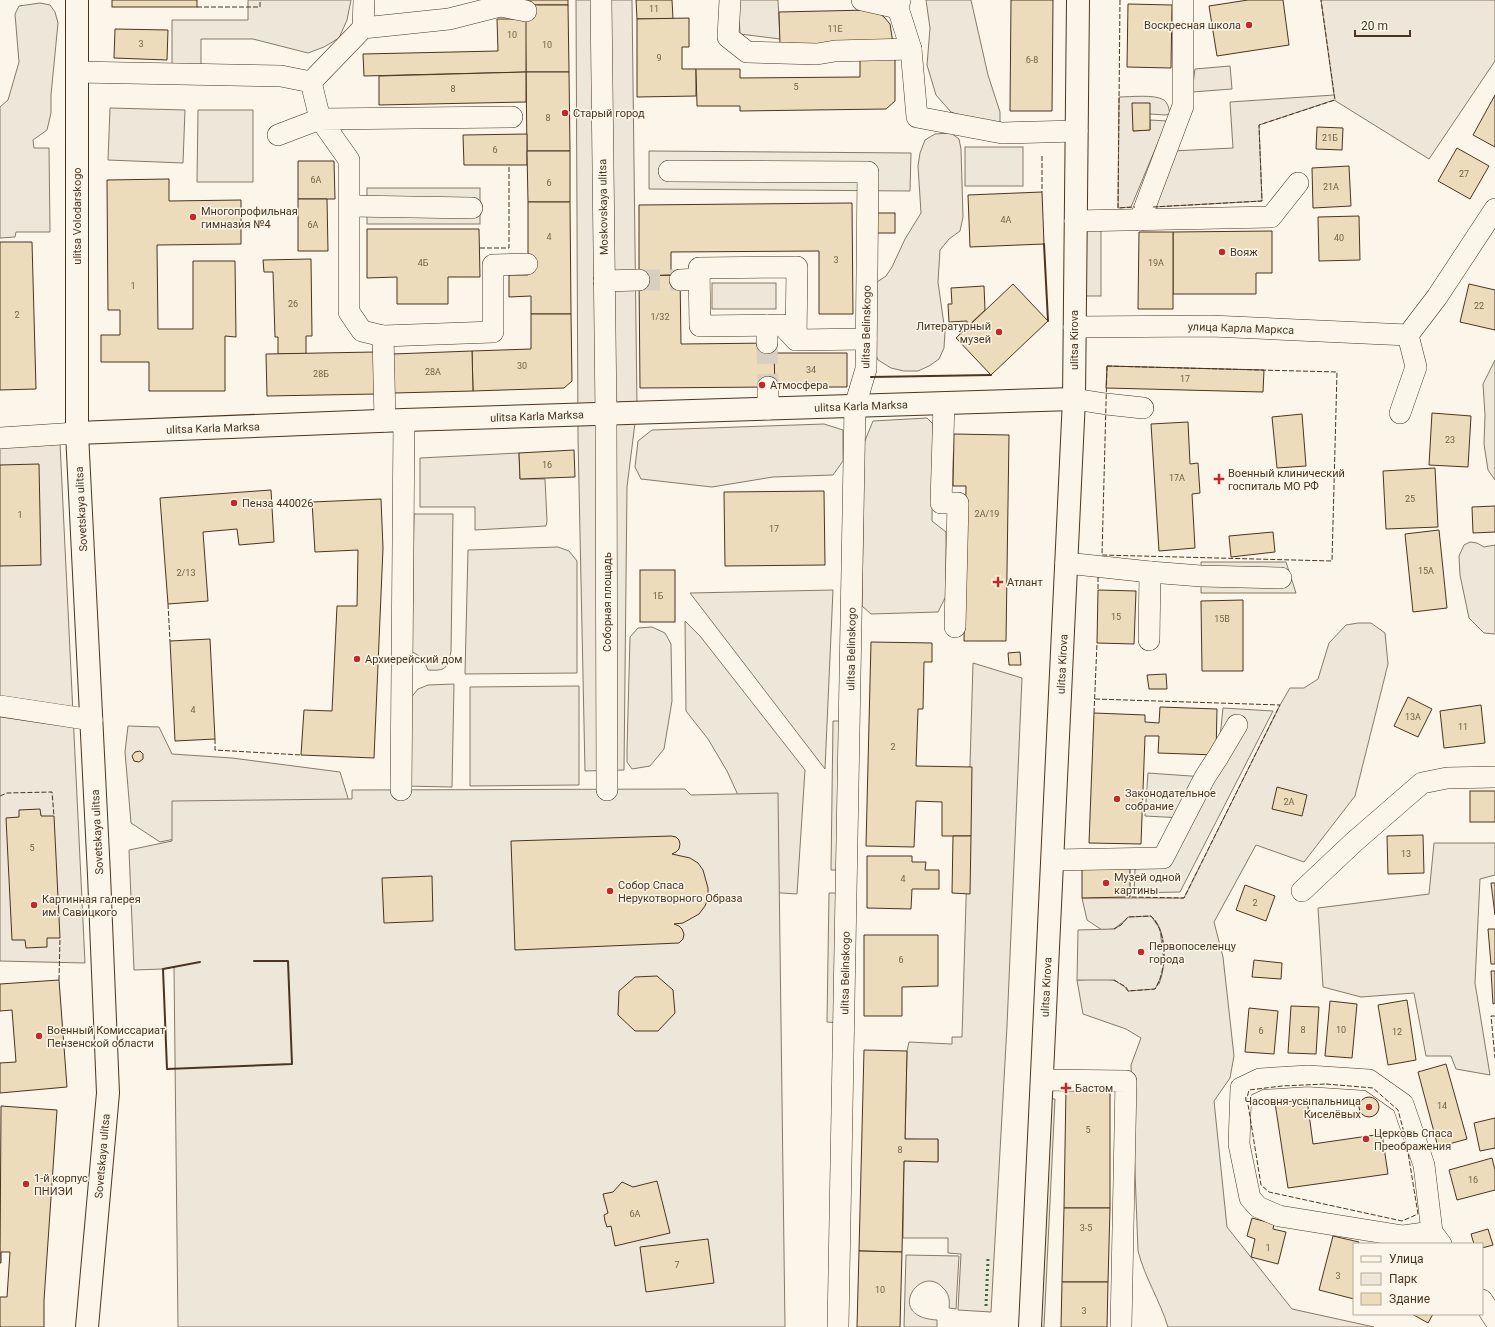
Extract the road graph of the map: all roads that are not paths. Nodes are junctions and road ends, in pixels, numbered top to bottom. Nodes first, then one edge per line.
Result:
1 (77, 0) edge
2 (364, 0) edge
3 (601, 0) edge
4 (730, 0) edge
5 (862, 0) edge
6 (1078, 0) edge
7 (1183, 0) edge
8 (899, 4) edge
9 (526, 12) dead end
10 (363, 28) junction
11 (911, 49) junction
12 (77, 72) junction
13 (311, 82) junction
14 (512, 117) dead end
15 (320, 119) junction
16 (1076, 131) junction
17 (278, 135) dead end
18 (669, 171) dead end
19 (1298, 183) dead end
20 (350, 206) junction
21 (472, 208) dead end
22 (1495, 209) edge
23 (1140, 220) junction
24 (1075, 221) junction
25 (527, 264) dead end
26 (639, 280) tunnel mouth
27 (604, 281) junction
28 (1074, 327) junction
29 (1408, 335) junction
30 (383, 336) junction
31 (866, 339) junction
32 (796, 340) junction
33 (768, 387) tunnel mouth
34 (1074, 399) junction
35 (944, 403) junction
36 (855, 406) junction
37 (1143, 408) dead end
38 (768, 409) junction
39 (1400, 413) dead end
40 (606, 414) junction
41 (394, 421) junction
42 (77, 433) junction
43 (0, 438) edge
44 (1066, 563) junction
45 (1150, 572) junction
46 (1281, 578) dead end
47 (955, 627) dead end
48 (1149, 640) dead end
49 (0, 706) edge
50 (92, 720) junction
51 (1237, 725) dead end
52 (1495, 777) edge
53 (401, 790) dead end
54 (607, 790) dead end
55 (1053, 860) junction
56 (1302, 891) dead end
57 (1042, 1080) junction
58 (1437, 1238) edge
59 (1483, 1302) edge
60 (1495, 1320) edge
61 (87, 1327) edge
62 (838, 1327) edge
63 (1030, 1327) edge
64 (1121, 1327) edge

1 - 12 main road, ulitsa Volodarskogo
2 - 10 street
3 - 27 street, Moskovskaya ulitsa
4 - 11 street
5 - 8 street
6 - 16 main road, ulitsa Kirova
7 - 23 street
8 - 11 street
9 - 10 street
10 - 13 street
11 - 16 street
12 - 13 street
12 - 42 main road, ulitsa Volodarskogo
13 - 15 street
14 - 15 street
15 - 17 street
15 - 20 street
16 - 24 main road, ulitsa Kirova
18 - 31 street, ulitsa Belinskogo
19 - 23 street
20 - 21 street
20 - 30 street
22 - 29 street
23 - 24 street
24 - 28 main road, ulitsa Kirova
25 - 30 street
26 - 27 street
27 - 40 street, Moskovskaya ulitsa
28 - 29 street, улица Карла Маркса
28 - 34 main road, ulitsa Kirova
29 - 39 street
30 - 41 street
31 - 32 street
31 - 36 street, ulitsa Belinskogo
32 - 32 street
33 - 38 street
34 - 35 main road, ulitsa Karla Marksa
34 - 37 street
34 - 44 main road, ulitsa Kirova
35 - 36 main road, ulitsa Karla Marksa
35 - 47 street
36 - 38 main road, ulitsa Karla Marksa
36 - 62 street, ulitsa Belinskogo
38 - 40 main road, ulitsa Karla Marksa
40 - 41 main road, ulitsa Karla Marksa
40 - 54 street, Соборная площадь
41 - 42 main road, ulitsa Karla Marksa
41 - 53 street
42 - 43 street, ulitsa Karla Marksa
42 - 50 main road, Sovetskaya ulitsa
44 - 45 street
44 - 55 main road, ulitsa Kirova
45 - 46 street
45 - 48 street
49 - 50 street
50 - 61 main road, Sovetskaya ulitsa
51 - 55 street
52 - 56 street
55 - 57 main road, ulitsa Kirova
57 - 63 main road, ulitsa Kirova
57 - 64 street
58 - 58 street
59 - 60 street

